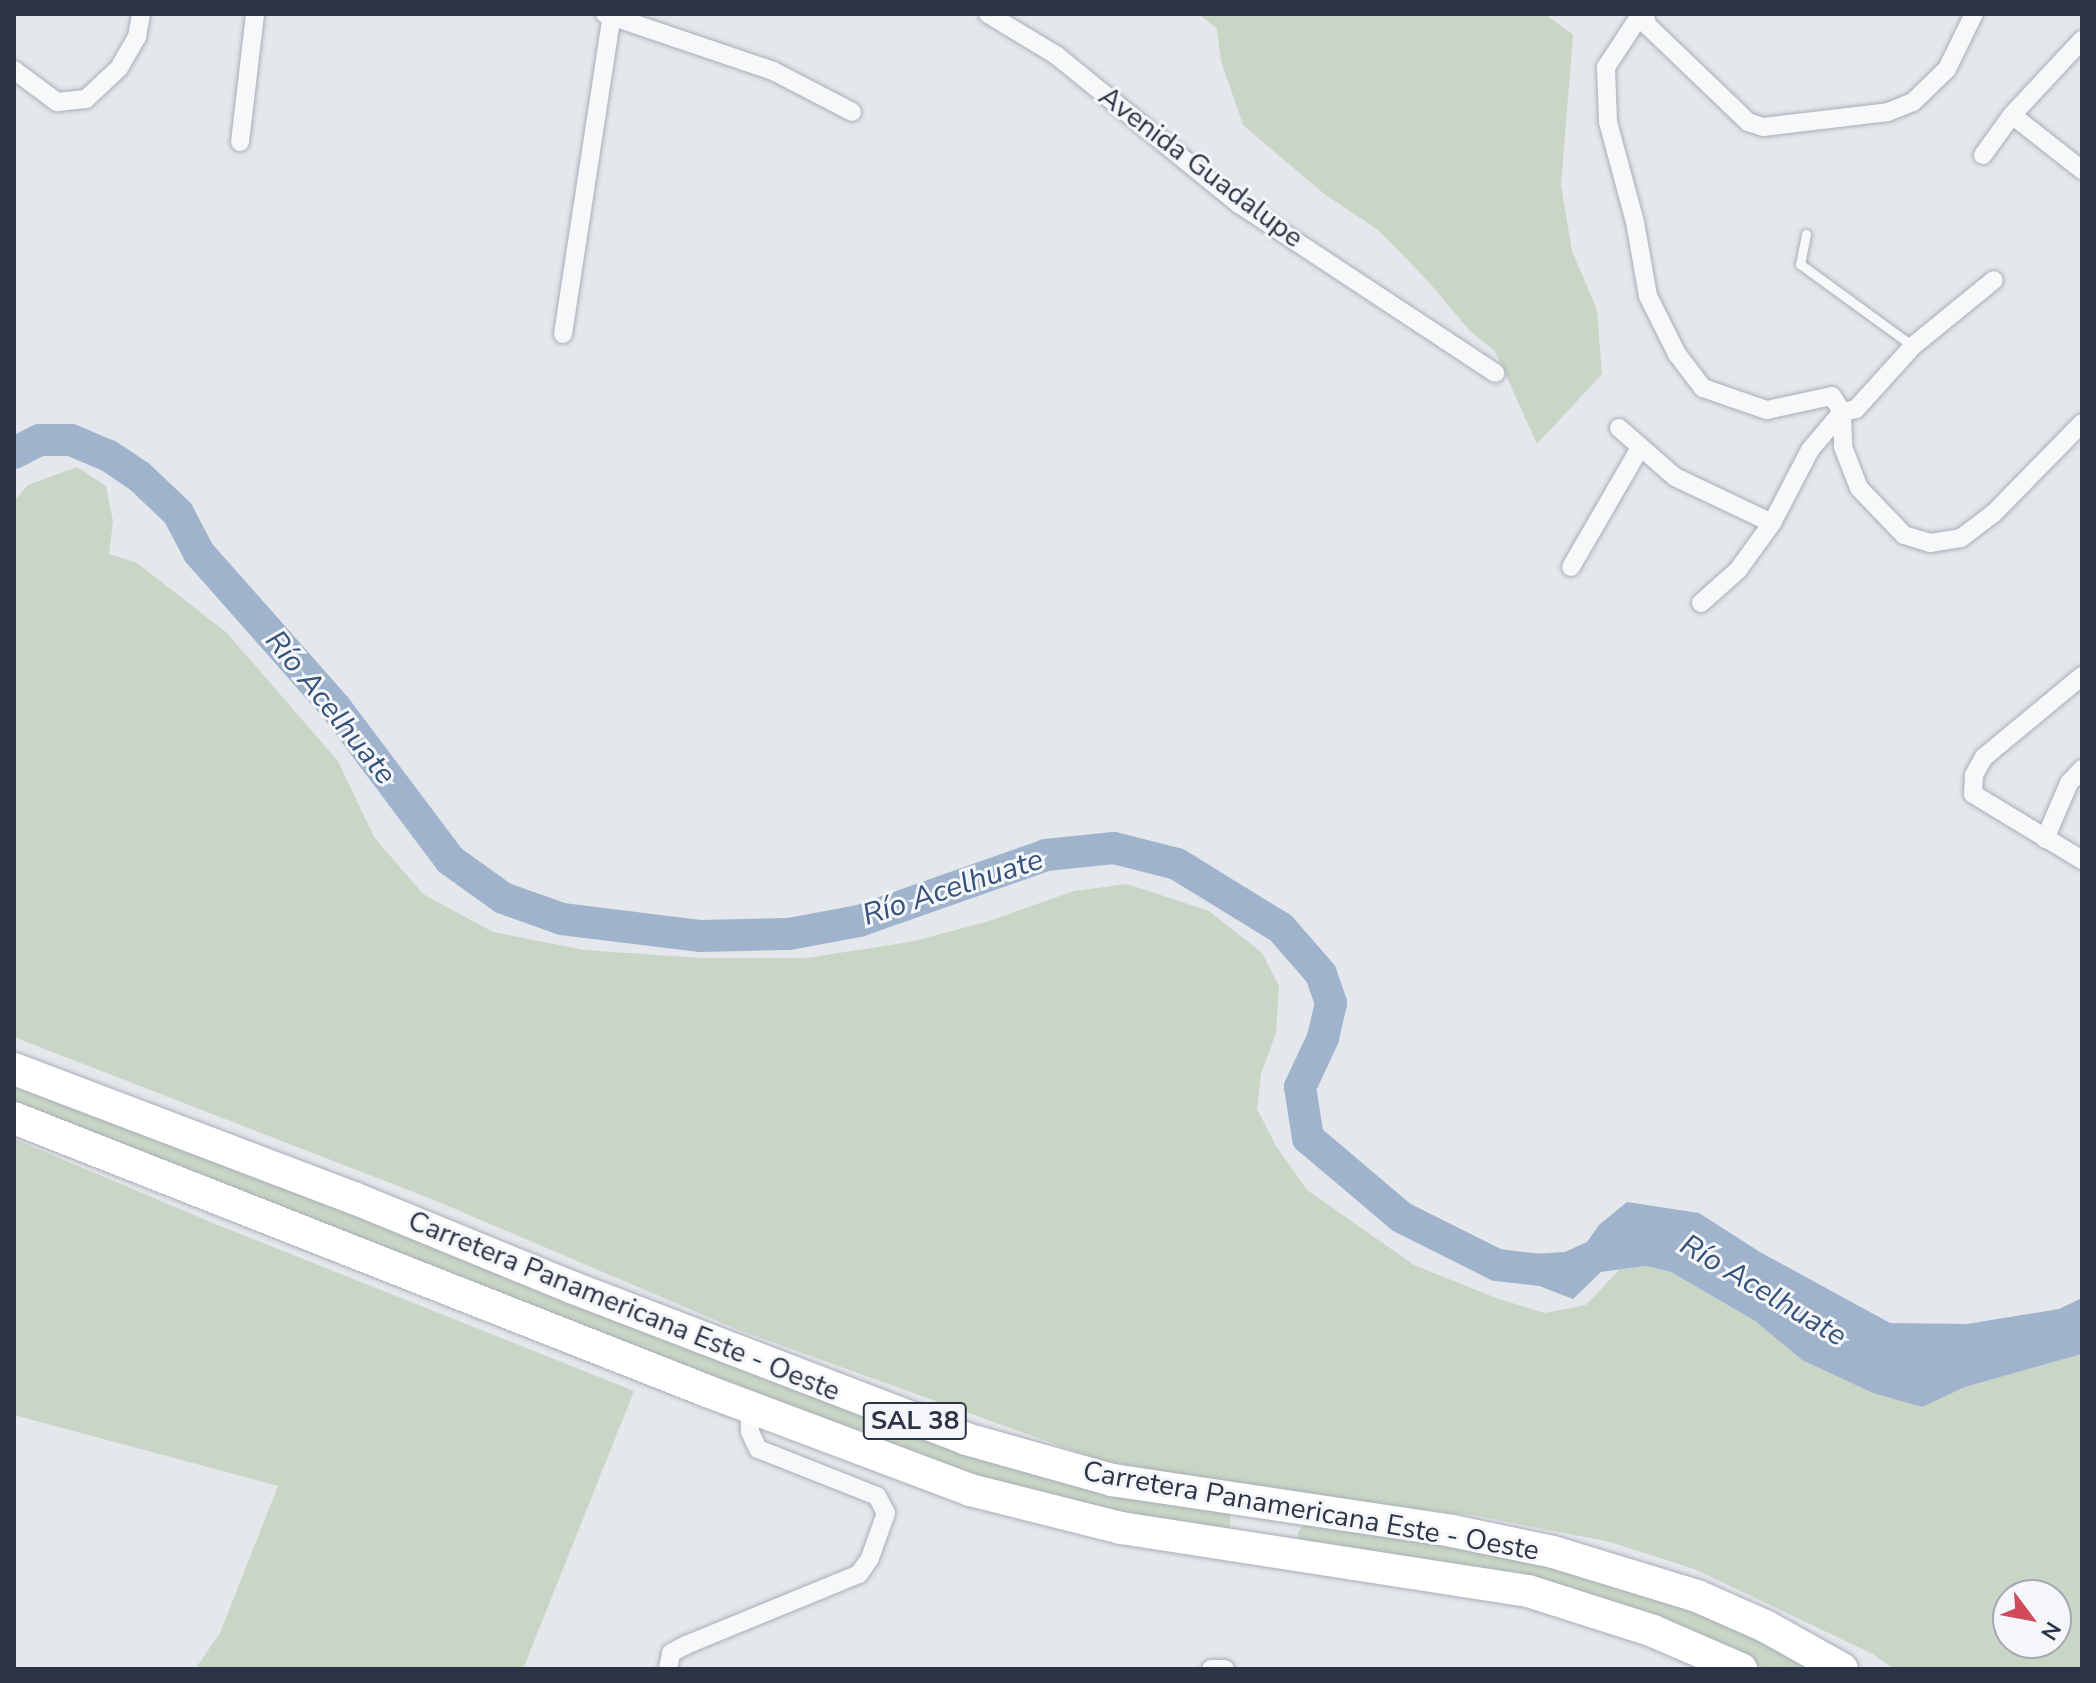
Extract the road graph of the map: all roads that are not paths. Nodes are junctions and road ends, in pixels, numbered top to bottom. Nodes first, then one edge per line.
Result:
1 (141, 14) edge
2 (255, 14) edge
3 (605, 14) edge
4 (612, 14) edge
5 (988, 14) edge
6 (1642, 14) edge
7 (1974, 14) edge
8 (2082, 40) edge
9 (14, 70) edge
10 (852, 112) dead end
11 (2012, 115) junction
12 (240, 142) dead end
13 (1983, 155) dead end
14 (2082, 170) edge
15 (1806, 234) dead end
16 (1994, 280) dead end
17 (563, 334) dead end
18 (1913, 346) junction
19 (1495, 373) dead end
20 (1842, 412) junction
21 (2082, 423) edge
22 (1619, 428) dead end
23 (1640, 448) junction
24 (1772, 523) junction
25 (1571, 567) dead end
26 (1701, 603) dead end
27 (2082, 676) edge
28 (2082, 769) edge
29 (2045, 839) junction
30 (2082, 860) edge
31 (14, 1069) edge
32 (14, 1118) edge
33 (749, 1407) junction
34 (1233, 1501) junction
35 (1310, 1511) junction
36 (1229, 1546) junction
37 (1303, 1556) junction
38 (668, 1669) edge
39 (1211, 1669) edge
40 (1225, 1669) edge
41 (1741, 1669) edge
42 (1842, 1669) edge

1 - 9 street
2 - 12 street
3 - 4 street
4 - 10 street
4 - 17 street
5 - 19 street, Avenida Guadalupe
6 - 7 street
6 - 20 street
8 - 11 street
11 - 13 street
11 - 14 street
15 - 18 lane
16 - 18 street
18 - 20 street
20 - 21 street
20 - 24 street
22 - 23 street
23 - 24 street
23 - 25 street
24 - 26 street
27 - 29 street
28 - 29 street
29 - 30 street
31 - 34 highway, Carretera Panamericana Este - Oeste / SAL 38
32 - 33 highway, Carretera Panamericana Este - Oeste / SAL 38
33 - 36 highway, Carretera Panamericana Este - Oeste / SAL 38
33 - 38 street
34 - 35 highway, Carretera Panamericana Este - Oeste / SAL 38
34 - 36 highway
35 - 37 highway
35 - 42 highway, Carretera Panamericana Este - Oeste / SAL 38
36 - 37 highway, Carretera Panamericana Este - Oeste / SAL 38
37 - 41 highway, Carretera Panamericana Este - Oeste / SAL 38
39 - 40 street

